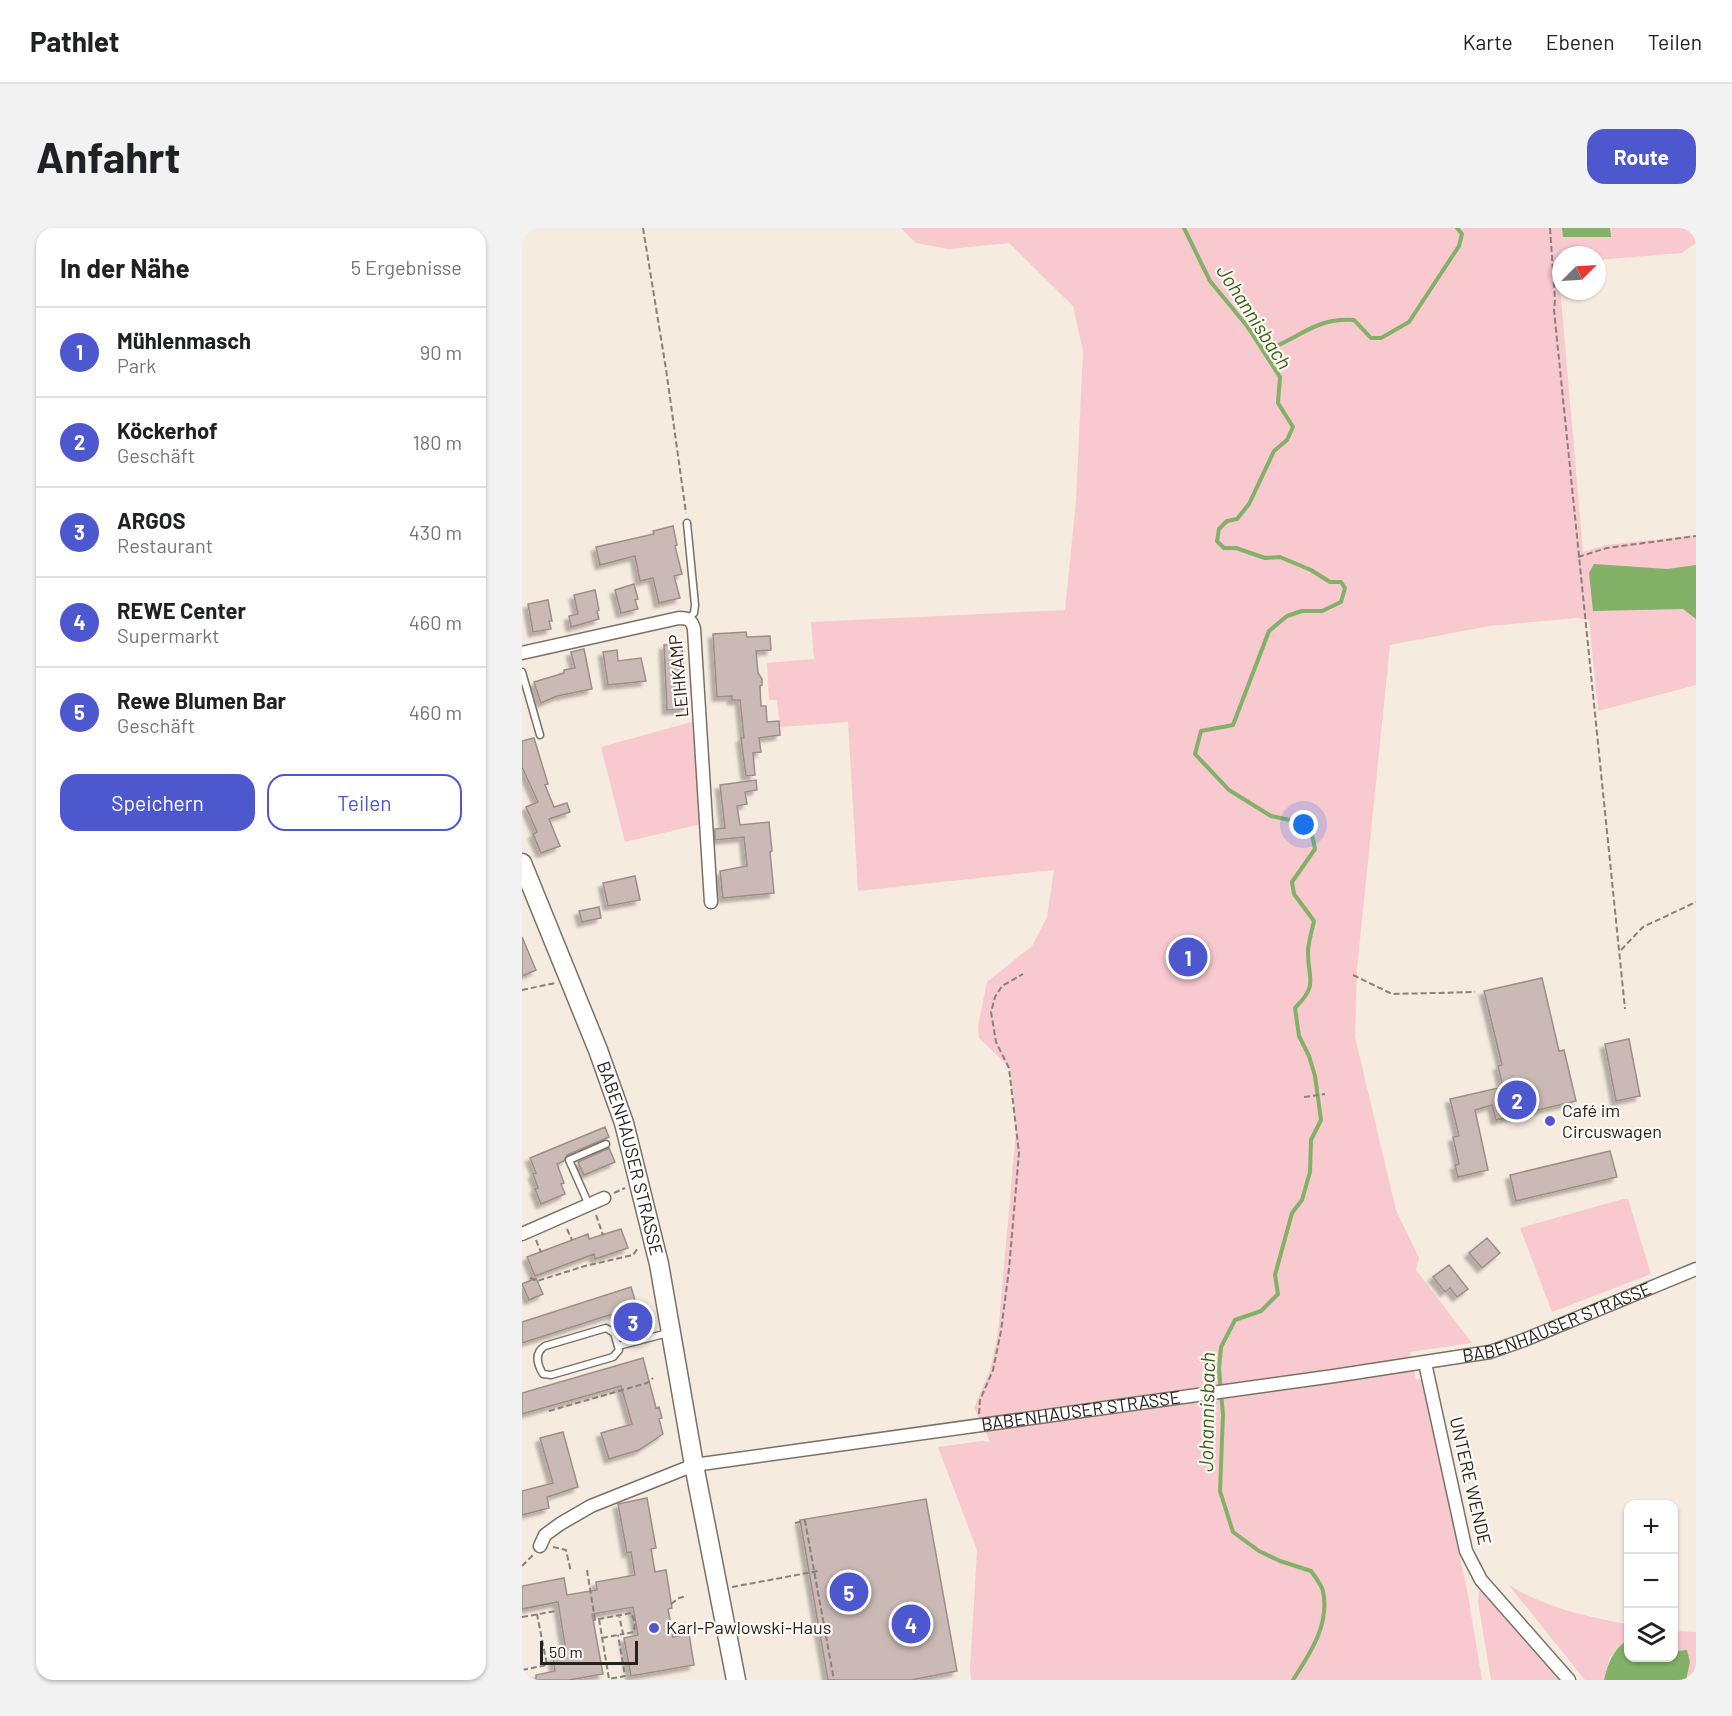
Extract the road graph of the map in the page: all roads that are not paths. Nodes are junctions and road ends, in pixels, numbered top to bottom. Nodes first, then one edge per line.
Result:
1 (687, 523) road end
2 (688, 619) junction
3 (522, 653) edge
4 (522, 672) edge
5 (540, 735) dead end
6 (522, 863) edge
7 (711, 902) dead end
8 (606, 1144) dead end
9 (595, 1202) joint
10 (522, 1234) edge
11 (1696, 1269) edge
12 (672, 1332) junction
13 (618, 1346) junction
14 (1425, 1363) junction
15 (694, 1465) junction
16 (540, 1546) dead end
17 (736, 1680) edge
18 (1569, 1680) edge

1 - 2 lane
2 - 3 street, LEIHKAMP
2 - 7 street, LEIHKAMP
4 - 5 lane
6 - 12 main road, BABENHAUSER STRASSE
8 - 9 lane
9 - 10 street
11 - 14 street, BABENHAUSER STRASSE
12 - 13 lane
12 - 15 main road, BABENHAUSER STRASSE
13 - 13 lane
14 - 15 street, BABENHAUSER STRASSE
14 - 18 street, UNTERE WENDE
15 - 16 street, BABENHAUSER STRASSE
15 - 17 main road

